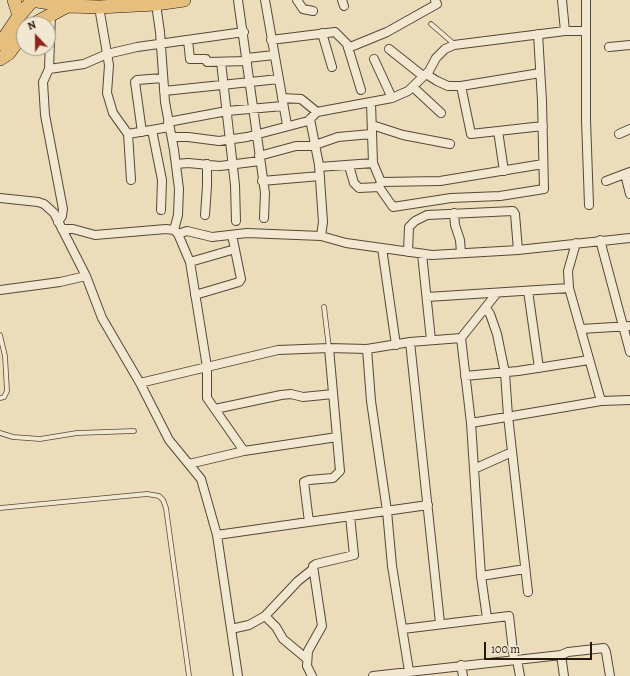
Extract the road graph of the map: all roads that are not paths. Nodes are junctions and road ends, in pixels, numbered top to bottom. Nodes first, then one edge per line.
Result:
1 (14, 0) edge
2 (32, 0) edge
3 (184, 0) edge
4 (238, 0) edge
5 (264, 0) edge
6 (297, 0) edge
7 (435, 0) edge
8 (562, 0) edge
9 (587, 0) edge
10 (61, 4) edge
11 (156, 4) junction
12 (99, 7) junction
13 (313, 11) dead end
14 (19, 16) joint
15 (37, 16) edge
16 (45, 16) edge
17 (16, 20) edge
18 (431, 24) dead end
19 (565, 31) junction
20 (585, 31) junction
21 (244, 32) junction
22 (322, 33) junction
23 (538, 34) junction
24 (188, 40) junction
25 (272, 40) junction
26 (16, 43) edge
27 (0, 44) edge
28 (161, 44) junction
29 (454, 45) junction
30 (630, 46) edge
31 (609, 47) dead end
32 (348, 48) junction
33 (389, 49) dead end
34 (107, 54) junction
35 (274, 55) junction
36 (374, 58) dead end
37 (0, 59) edge
38 (247, 59) junction
39 (221, 62) junction
40 (332, 67) dead end
41 (49, 69) junction
42 (540, 73) junction
43 (425, 75) junction
44 (163, 78) junction
45 (279, 79) junction
46 (249, 82) junction
47 (224, 85) junction
48 (461, 86) junction
49 (412, 87) junction
50 (361, 90) dead end
51 (164, 91) junction
52 (392, 98) junction
53 (283, 102) junction
54 (371, 103) junction
55 (252, 110) junction
56 (227, 111) junction
57 (317, 112) junction
58 (440, 113) dead end
59 (310, 119) junction
60 (169, 125) junction
61 (287, 125) junction
62 (543, 126) junction
63 (372, 129) junction
64 (630, 129) edge
65 (152, 130) junction
66 (498, 130) junction
67 (142, 132) junction
68 (128, 134) junction
69 (256, 134) junction
70 (619, 134) dead end
71 (172, 137) junction
72 (230, 140) junction
73 (450, 144) dead end
74 (315, 145) junction
75 (260, 158) junction
76 (373, 163) junction
77 (176, 164) junction
78 (207, 164) junction
79 (543, 164) junction
80 (233, 165) junction
81 (349, 166) junction
82 (319, 167) junction
83 (504, 171) junction
84 (627, 173) edge
85 (320, 176) junction
86 (131, 180) dead end
87 (262, 181) junction
88 (606, 181) dead end
89 (380, 185) junction
90 (630, 194) edge
91 (0, 198) edge
92 (588, 205) dead end
93 (161, 210) dead end
94 (454, 213) junction
95 (205, 215) dead end
96 (264, 218) dead end
97 (236, 221) dead end
98 (60, 225) junction
99 (176, 232) junction
100 (232, 235) junction
101 (321, 236) junction
102 (630, 238) edge
103 (600, 240) junction
104 (576, 243) junction
105 (382, 248) junction
106 (235, 249) junction
107 (518, 250) junction
108 (408, 252) junction
109 (461, 253) junction
110 (422, 254) junction
111 (190, 262) junction
112 (86, 276) junction
113 (569, 288) junction
114 (0, 290) edge
115 (528, 291) junction
116 (497, 293) junction
117 (195, 295) junction
118 (427, 297) junction
119 (324, 307) dead end
120 (486, 308) junction
121 (626, 326) edge
122 (581, 329) junction
123 (0, 335) edge
124 (461, 338) junction
125 (431, 340) junction
126 (410, 342) junction
127 (396, 344) junction
128 (329, 348) junction
129 (367, 349) junction
130 (630, 352) edge
131 (589, 360) junction
132 (207, 367) junction
133 (539, 368) junction
134 (505, 373) junction
135 (465, 376) junction
136 (140, 383) junction
137 (333, 394) junction
138 (0, 398) edge
139 (630, 400) edge
140 (601, 401) junction
141 (215, 409) junction
142 (508, 416) junction
143 (471, 423) junction
144 (134, 431) dead end
145 (0, 433) edge
146 (336, 437) junction
147 (244, 451) junction
148 (512, 452) junction
149 (188, 464) junction
150 (474, 469) junction
151 (428, 506) junction
152 (0, 508) edge
153 (387, 511) junction
154 (350, 516) junction
155 (309, 522) junction
156 (217, 536) junction
157 (313, 569) junction
158 (525, 569) junction
159 (481, 576) junction
160 (528, 592) dead end
161 (265, 616) junction
162 (487, 618) junction
163 (440, 624) junction
164 (230, 628) junction
165 (403, 629) junction
166 (561, 655) junction
167 (307, 659) junction
168 (516, 660) junction
169 (461, 665) junction
170 (414, 672) edge
171 (189, 676) edge
172 (238, 676) edge
173 (312, 676) edge
174 (373, 676) edge
175 (463, 676) edge
176 (520, 676) edge
177 (564, 676) edge
178 (610, 676) edge

1 - 14 main road
2 - 10 main road
2 - 14 main road
3 - 11 main road
4 - 21 street
5 - 25 street
6 - 13 street
7 - 32 street
8 - 19 street
9 - 20 street
10 - 12 main road
10 - 15 main road
10 - 16 main road
10 - 41 street
11 - 12 main road
11 - 28 street
12 - 34 street
17 - 27 main road
18 - 29 lane
19 - 20 street
19 - 23 street
20 - 92 street
21 - 24 street
21 - 38 street
22 - 25 street
22 - 32 street
22 - 40 street
23 - 29 street
23 - 42 street
24 - 28 street
24 - 39 street
25 - 35 street
26 - 37 main road
28 - 34 street
28 - 44 street
29 - 43 street
30 - 31 street
32 - 50 street
33 - 43 street
34 - 41 street
34 - 68 street
35 - 38 street
35 - 45 street
36 - 52 street
38 - 39 street
38 - 46 street
39 - 47 street
41 - 98 street
42 - 48 street
42 - 62 street
43 - 48 street
43 - 49 street
44 - 51 street
44 - 67 street
45 - 46 street
45 - 53 street
46 - 47 street
46 - 55 street
47 - 51 street
47 - 56 street
48 - 66 street
49 - 52 street
49 - 58 street
51 - 60 street
52 - 54 street
53 - 55 street
53 - 57 street
53 - 61 street
54 - 57 street
54 - 63 street
55 - 56 street
55 - 69 street
56 - 60 street
56 - 72 street
57 - 59 street
59 - 61 street
59 - 74 street
60 - 65 street
60 - 71 street
61 - 69 street
62 - 66 street
62 - 79 street
63 - 73 street
63 - 74 street
63 - 76 street
64 - 70 street
65 - 67 street
65 - 93 street
66 - 83 street
67 - 68 street
68 - 86 street
69 - 72 street
69 - 75 street
71 - 72 street
71 - 77 street
72 - 80 street
74 - 75 street
74 - 82 street
75 - 80 street
75 - 87 street
76 - 81 street
76 - 89 street
77 - 78 street
77 - 99 street
78 - 80 street
78 - 95 street
79 - 83 street
79 - 89 street
80 - 97 street
81 - 82 street
81 - 89 street
82 - 85 street
83 - 89 street
84 - 88 street
84 - 90 street
85 - 87 street
85 - 101 street
87 - 96 street
91 - 98 street
94 - 107 street
94 - 108 street
94 - 109 street
98 - 99 street
98 - 112 street
99 - 100 street
99 - 111 street
100 - 101 street
100 - 106 street
101 - 105 street
102 - 103 street
103 - 104 street
103 - 121 street
104 - 107 street
104 - 113 street
105 - 108 street
105 - 127 street
106 - 111 street
106 - 117 street
107 - 109 street
108 - 110 street
109 - 110 street
110 - 118 street
111 - 117 street
112 - 114 street
112 - 136 street
113 - 115 street
113 - 122 street
115 - 116 street
115 - 133 street
116 - 118 street
116 - 120 street
117 - 132 street
118 - 125 street
119 - 128 lane
120 - 124 street
120 - 134 street
121 - 122 street
121 - 130 street
122 - 131 street
123 - 138 lane
124 - 125 street
124 - 135 street
125 - 126 street
126 - 127 street
126 - 151 street
127 - 129 street
128 - 129 street
128 - 132 street
128 - 137 street
129 - 153 street
131 - 133 street
131 - 140 street
132 - 136 street
132 - 141 street
133 - 134 street
134 - 135 street
134 - 142 street
135 - 143 street
136 - 149 street
137 - 141 street
137 - 146 street
139 - 140 street
140 - 142 street
141 - 147 street
142 - 143 street
142 - 148 street
143 - 150 street
144 - 145 lane
146 - 147 street
146 - 155 street
147 - 149 street
148 - 150 street
148 - 158 street
149 - 156 street
150 - 159 street
151 - 153 street
151 - 163 street
152 - 171 lane
153 - 154 street
153 - 165 street
154 - 155 street
154 - 157 street
155 - 156 street
156 - 164 street
157 - 161 street
157 - 167 street
158 - 159 street
158 - 160 street
159 - 162 street
161 - 164 street
161 - 167 street
162 - 163 street
162 - 168 street
163 - 165 street
164 - 172 street
165 - 170 street
166 - 168 street
166 - 177 street
166 - 178 street
167 - 173 street
168 - 169 street
168 - 176 street
169 - 170 street
169 - 175 street
170 - 174 street

